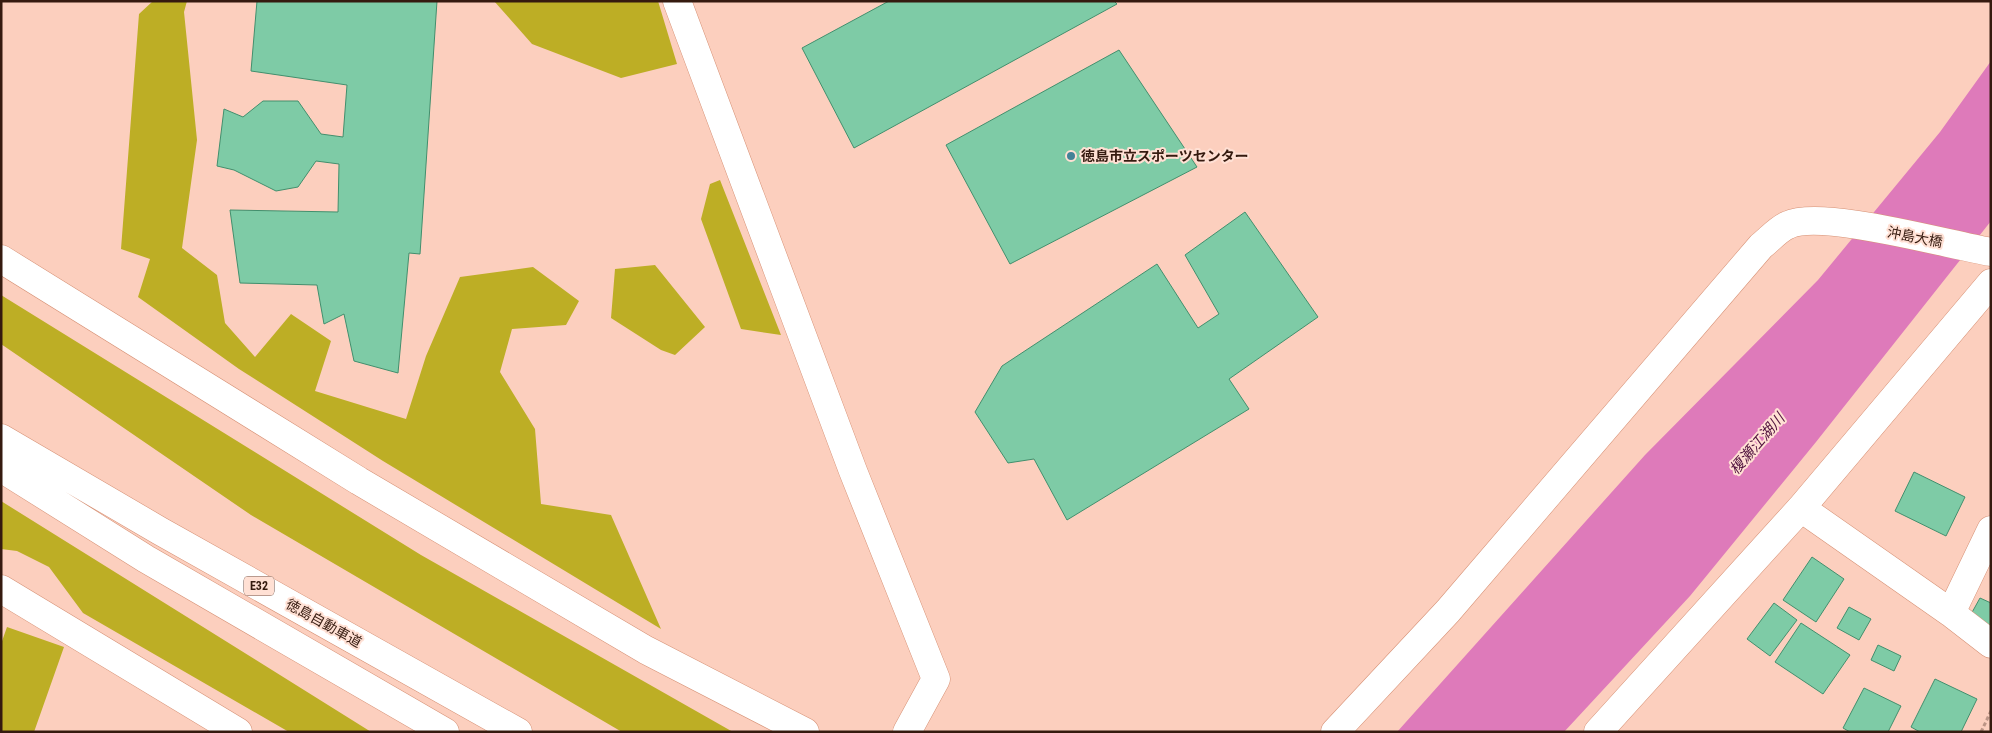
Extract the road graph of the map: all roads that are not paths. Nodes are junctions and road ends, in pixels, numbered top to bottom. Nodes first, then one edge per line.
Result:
1 (677, 1) edge
2 (1990, 252) edge
3 (1, 259) edge
4 (1991, 283) edge
5 (1, 438) edge
6 (1, 468) edge
7 (1800, 508) junction
8 (1991, 530) edge
9 (1, 589) edge
10 (1951, 613) junction
11 (1991, 644) edge
12 (238, 732) edge
13 (445, 732) edge
14 (518, 732) edge
15 (805, 732) edge
16 (908, 732) edge
17 (1335, 732) edge
18 (1598, 732) edge

1 - 16 main road
2 - 17 main road, 沖島大橋
3 - 15 main road
4 - 7 main road
5 - 14 main road, 徳島自動車道 / E32
6 - 13 main road, E32
7 - 10 main road
7 - 18 main road
8 - 10 main road
9 - 12 main road
10 - 11 main road

